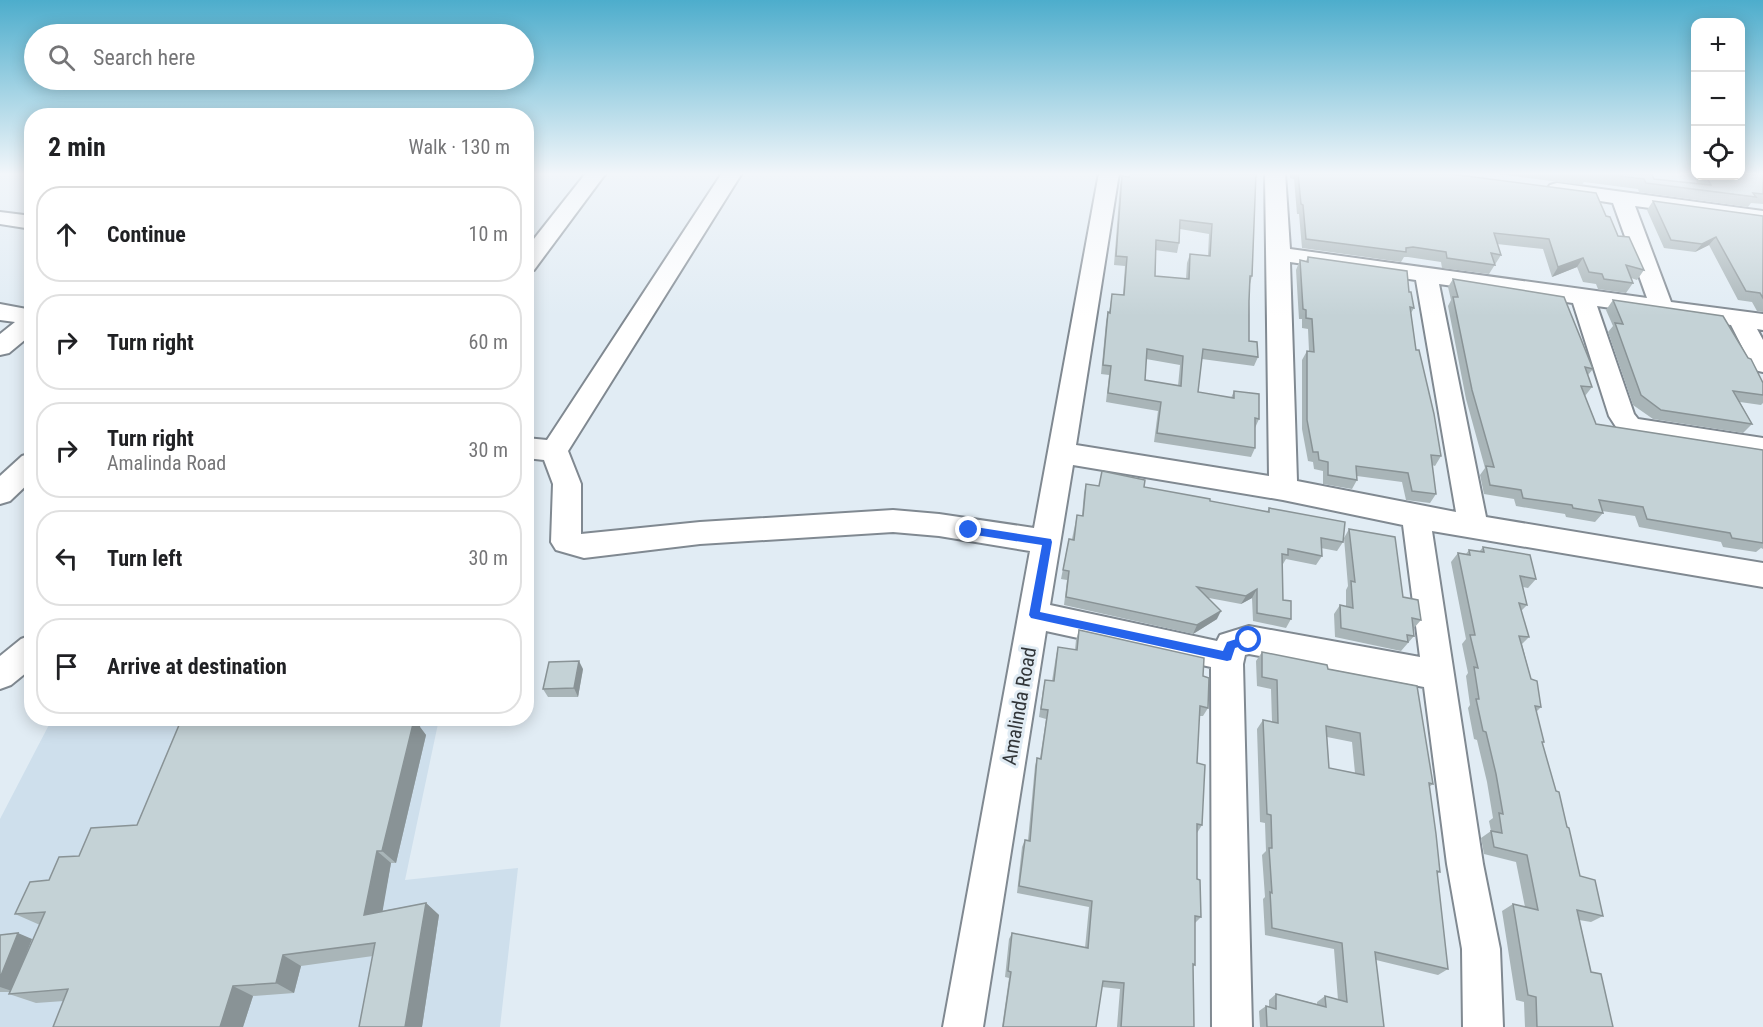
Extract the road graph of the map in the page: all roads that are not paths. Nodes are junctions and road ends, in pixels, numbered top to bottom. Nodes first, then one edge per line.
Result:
1 (15, 221) edge
2 (559, 221) edge
3 (698, 221) edge
4 (1101, 221) edge
5 (1277, 221) edge
6 (1630, 221) edge
7 (0, 234) edge
8 (534, 254) edge
9 (1279, 254) junction
10 (1426, 274) junction
11 (1582, 295) junction
12 (1662, 308) junction
13 (0, 312) edge
14 (24, 318) edge
15 (1752, 320) edge
16 (24, 327) edge
17 (0, 347) edge
18 (1763, 364) edge
19 (1763, 448) edge
20 (540, 449) edge
21 (1061, 453) junction
22 (24, 470) edge
23 (1283, 489) junction
24 (2, 491) edge
25 (24, 496) edge
26 (1416, 517) junction
27 (1473, 526) junction
28 (1047, 542) junction
29 (1763, 574) edge
30 (1035, 615) junction
31 (24, 656) edge
32 (1227, 657) junction
33 (0, 675) edge
34 (1438, 675) junction
35 (963, 1027) edge
36 (1232, 1027) edge
37 (1483, 1027) edge

1 - 7 street
2 - 8 street
3 - 20 street
4 - 21 street, Amalinda Road
5 - 9 street
6 - 12 street
9 - 10 street
9 - 23 street
10 - 11 street
10 - 27 street
11 - 12 street
11 - 19 street
12 - 15 street
13 - 14 street
15 - 18 street
16 - 17 street
20 - 28 street
21 - 23 street
21 - 28 street, Amalinda Road
22 - 24 street
23 - 26 street
24 - 25 street
26 - 27 street
26 - 34 street
27 - 29 street
28 - 30 street, Amalinda Road
30 - 32 street
30 - 35 street, Amalinda Road
31 - 33 street
32 - 34 street
32 - 36 street
34 - 37 street

